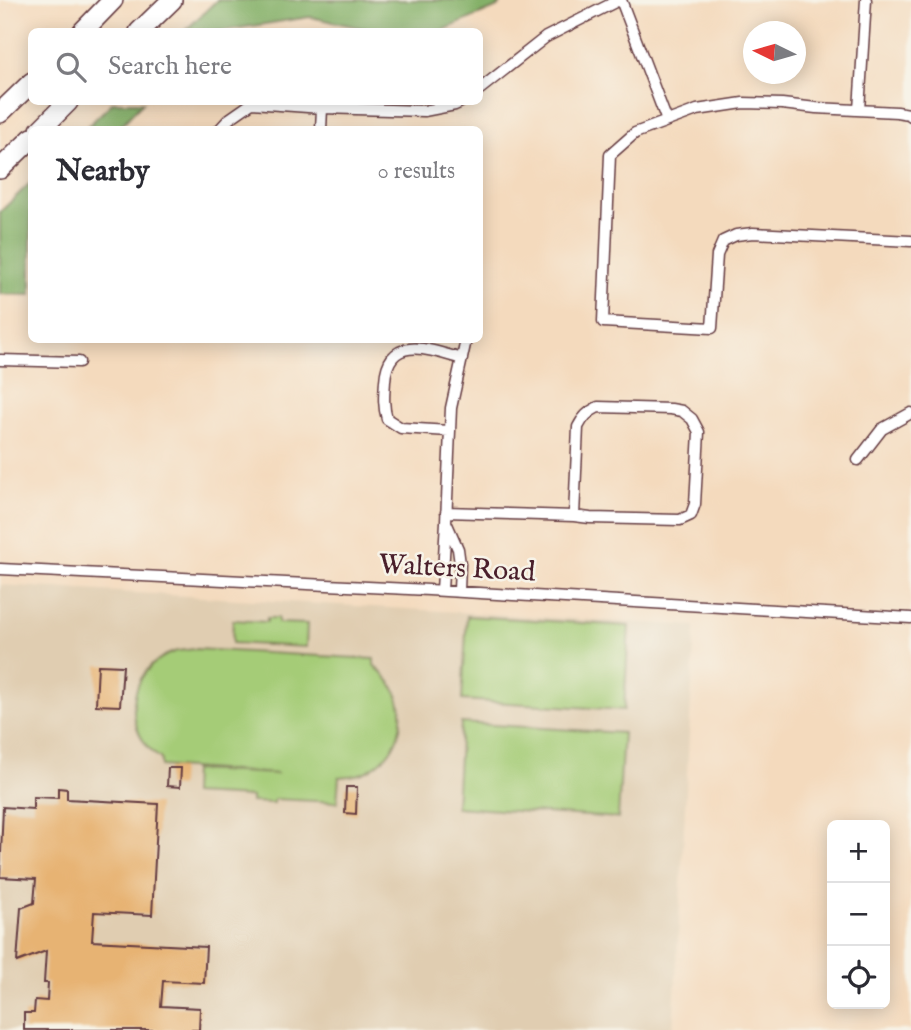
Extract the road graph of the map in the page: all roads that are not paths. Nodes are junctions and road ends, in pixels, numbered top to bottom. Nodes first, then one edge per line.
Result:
1 (113, 0) edge
2 (172, 0) edge
3 (620, 0) edge
4 (866, 0) edge
5 (86, 28) edge
6 (143, 28) edge
7 (28, 86) edge
8 (483, 87) edge
9 (65, 105) edge
10 (250, 105) edge
11 (281, 105) edge
12 (455, 105) edge
13 (322, 108) junction
14 (859, 110) junction
15 (0, 113) edge
16 (911, 116) edge
17 (667, 121) junction
18 (44, 126) edge
19 (223, 126) edge
20 (321, 126) edge
21 (28, 142) edge
22 (0, 169) edge
23 (911, 241) edge
24 (465, 343) edge
25 (462, 359) junction
26 (0, 360) edge
27 (79, 362) dead end
28 (911, 413) edge
29 (449, 431) junction
30 (858, 460) dead end
31 (574, 516) junction
32 (446, 517) junction
33 (0, 569) edge
34 (442, 590) junction
35 (458, 591) junction
36 (911, 618) edge

1 - 5 highway
2 - 6 highway
3 - 8 street
3 - 17 street
4 - 14 street
7 - 15 highway
9 - 18 highway
10 - 19 street
11 - 13 street
12 - 13 street
13 - 20 street
14 - 16 street
14 - 17 street
17 - 23 street
21 - 22 highway
24 - 25 street
25 - 29 street
25 - 29 street
26 - 27 street
28 - 30 street
29 - 32 street
31 - 31 street
31 - 32 street
32 - 34 street
32 - 35 street
33 - 34 street, Walters Road
34 - 35 street, Walters Road
35 - 36 street, Walters Road

